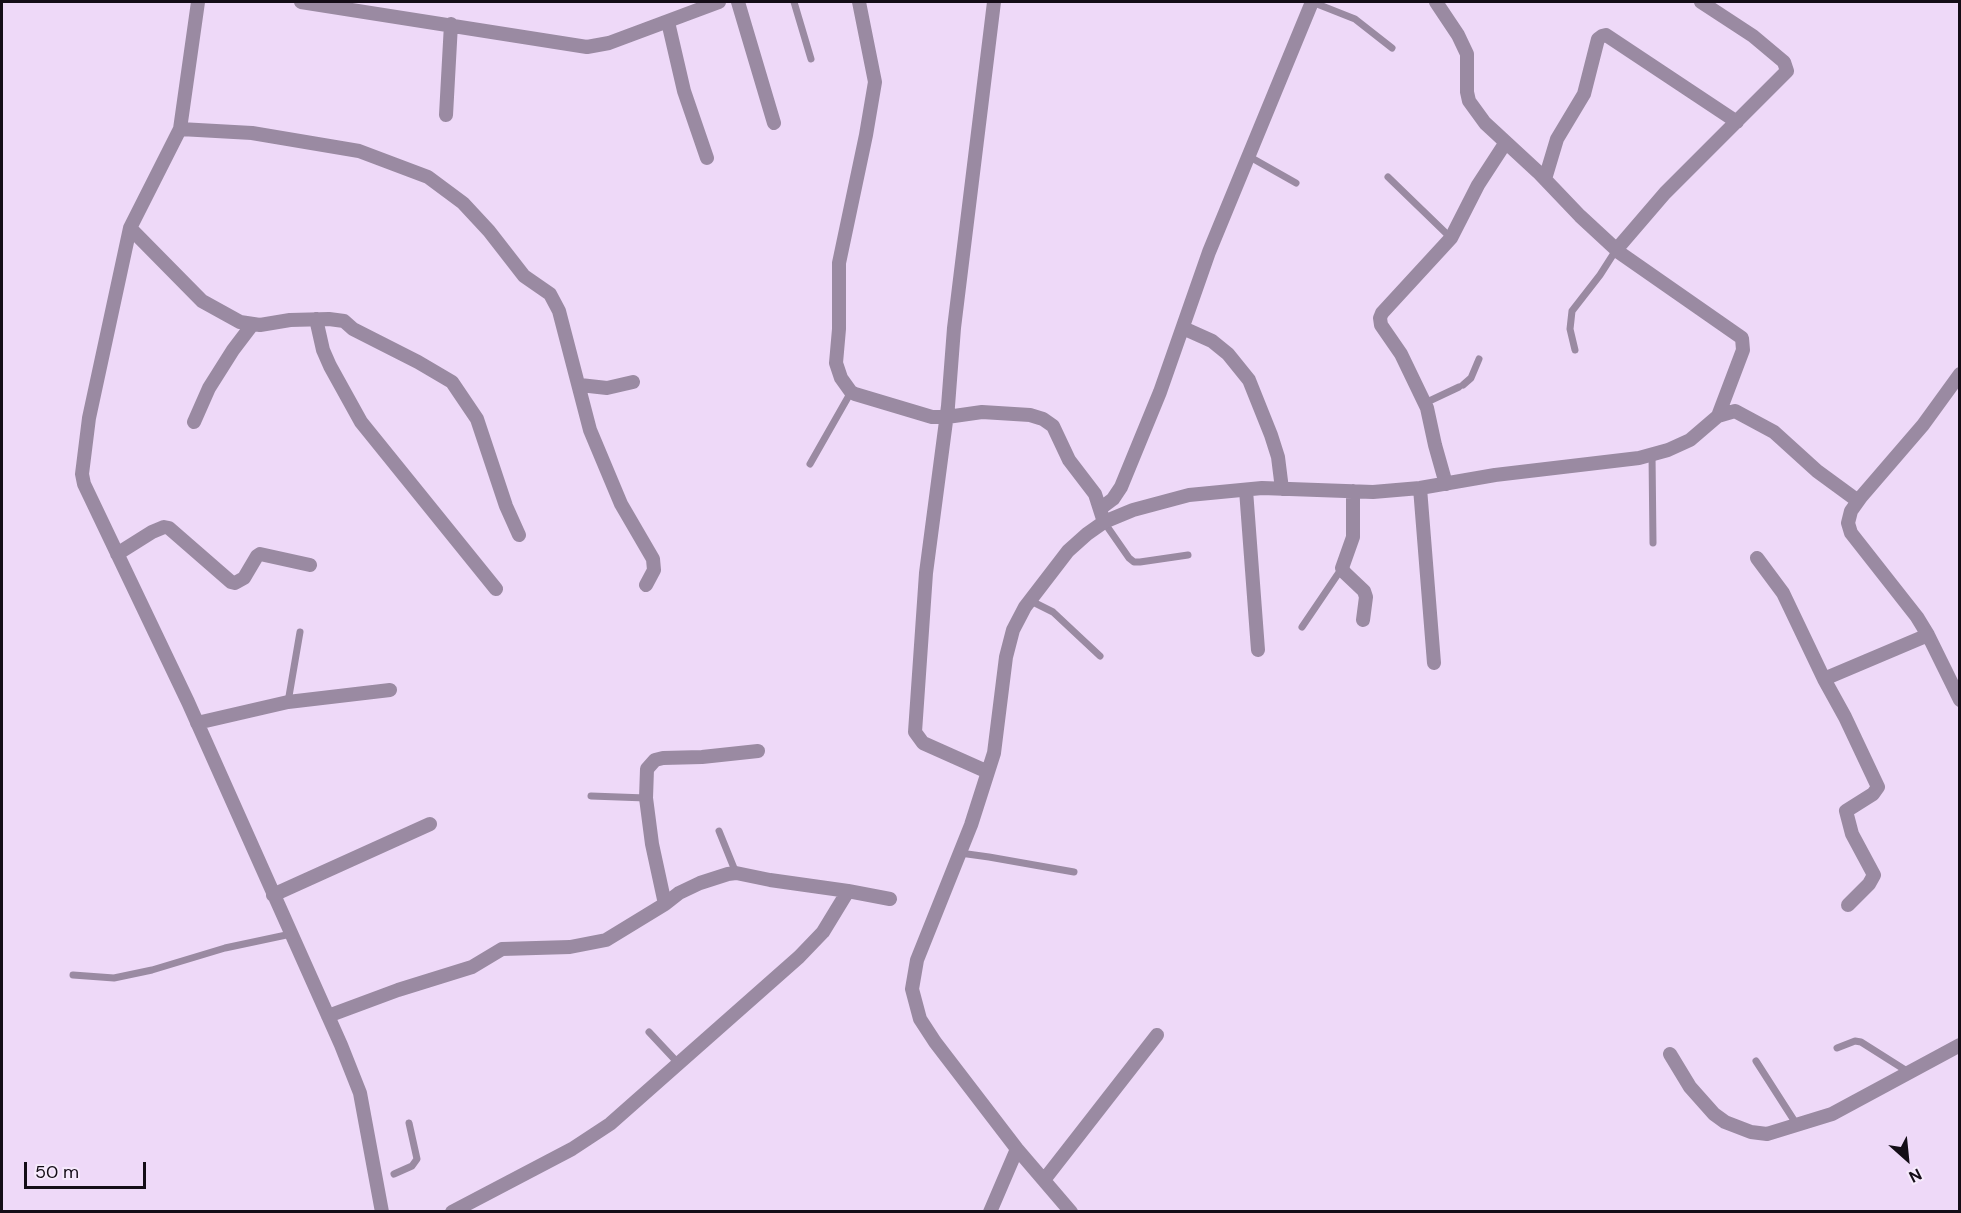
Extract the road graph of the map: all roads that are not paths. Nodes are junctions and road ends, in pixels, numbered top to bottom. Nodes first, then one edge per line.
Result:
1 (198, 2) edge
2 (301, 2) edge
3 (719, 2) edge
4 (738, 2) edge
5 (794, 2) edge
6 (859, 2) edge
7 (994, 2) edge
8 (1312, 2) edge
9 (1436, 2) edge
10 (1701, 2) edge
11 (668, 22) junction
12 (451, 24) junction
13 (1392, 48) dead end
14 (811, 59) dead end
15 (446, 115) dead end
16 (1737, 122) junction
17 (774, 123) dead end
18 (180, 129) junction
19 (1506, 142) junction
20 (1250, 157) junction
21 (707, 158) dead end
22 (1388, 177) dead end
23 (1545, 179) junction
24 (1296, 183) dead end
25 (130, 228) junction
26 (1451, 238) junction
27 (1616, 250) junction
28 (316, 320) junction
29 (252, 324) junction
30 (1184, 328) junction
31 (1575, 350) dead end
32 (1479, 359) dead end
33 (1959, 374) edge
34 (633, 382) dead end
35 (579, 385) junction
36 (851, 392) junction
37 (1425, 403) junction
38 (1718, 416) junction
39 (947, 417) junction
40 (194, 422) dead end
41 (1652, 454) junction
42 (810, 464) dead end
43 (1446, 484) junction
44 (1420, 488) junction
45 (1282, 489) junction
46 (1246, 490) junction
47 (1353, 491) junction
48 (1858, 501) junction
49 (1101, 508) junction
50 (1104, 522) junction
51 (519, 535) dead end
52 (1653, 543) dead end
53 (117, 554) junction
54 (1188, 555) dead end
55 (1757, 558) dead end
56 (310, 565) dead end
57 (1342, 568) junction
58 (645, 585) dead end
59 (496, 589) dead end
60 (1029, 600) junction
61 (1363, 620) dead end
62 (1302, 627) dead end
63 (300, 632) dead end
64 (1928, 635) junction
65 (1258, 650) dead end
66 (1100, 656) dead end
67 (1434, 663) dead end
68 (1824, 679) junction
69 (390, 690) dead end
70 (1959, 700) edge
71 (288, 702) junction
72 (197, 723) junction
73 (758, 751) dead end
74 (988, 772) junction
75 (591, 796) dead end
76 (646, 798) junction
77 (430, 824) dead end
78 (719, 831) dead end
79 (960, 853) junction
80 (736, 873) junction
81 (1074, 873) dead end
82 (848, 891) junction
83 (273, 895) junction
84 (890, 899) dead end
85 (665, 904) junction
86 (1848, 905) dead end
87 (291, 934) junction
88 (73, 975) dead end
89 (328, 1016) junction
90 (649, 1032) dead end
91 (1157, 1035) dead end
92 (1959, 1045) edge
93 (1838, 1048) dead end
94 (1670, 1054) dead end
95 (1756, 1061) dead end
96 (678, 1063) junction
97 (1910, 1074) junction
98 (409, 1123) dead end
99 (1797, 1125) junction
100 (1017, 1149) junction
101 (394, 1174) dead end
102 (1044, 1180) junction
103 (382, 1212) edge
104 (452, 1212) edge
105 (990, 1212) edge
106 (1071, 1212) edge

1 - 18 street
2 - 12 street
3 - 11 street
4 - 17 street
5 - 14 lane
6 - 36 street
7 - 39 street
8 - 13 lane
8 - 20 street
9 - 19 street
10 - 16 street
11 - 12 street
11 - 21 street
12 - 15 street
16 - 23 street
16 - 27 street
18 - 25 street
18 - 35 street
19 - 23 street
19 - 26 street
20 - 24 lane
20 - 30 street
22 - 26 lane
23 - 27 street
25 - 29 street
25 - 53 street
26 - 37 street
27 - 31 lane
27 - 38 street
28 - 29 street
28 - 51 street
28 - 59 street
29 - 40 street
30 - 45 street
30 - 49 street
32 - 37 lane
33 - 48 street
34 - 35 street
35 - 58 street
36 - 39 street
36 - 42 lane
37 - 43 street
38 - 41 street
38 - 48 street
39 - 49 street
39 - 74 street
41 - 43 street
41 - 52 lane
43 - 44 street
44 - 47 street
44 - 67 street
45 - 46 street
45 - 47 street
46 - 50 street
46 - 65 street
47 - 57 street
48 - 64 street
49 - 50 street
50 - 54 lane
50 - 60 street
53 - 56 street
53 - 72 street
55 - 68 street
57 - 61 street
57 - 62 lane
60 - 66 lane
60 - 74 street
63 - 71 lane
64 - 68 street
64 - 70 street
68 - 86 street
69 - 71 street
71 - 72 street
72 - 83 street
73 - 76 street
74 - 79 street
75 - 76 lane
76 - 85 street
77 - 83 street
78 - 80 lane
79 - 81 lane
79 - 100 street
80 - 82 street
80 - 85 street
82 - 84 street
82 - 96 street
83 - 87 street
85 - 89 street
87 - 88 lane
87 - 89 street
89 - 103 street
90 - 96 lane
91 - 102 street
92 - 97 street
93 - 97 lane
94 - 99 street
95 - 99 lane
96 - 104 street
97 - 99 street
98 - 101 lane
100 - 102 street
100 - 105 street
102 - 106 street

